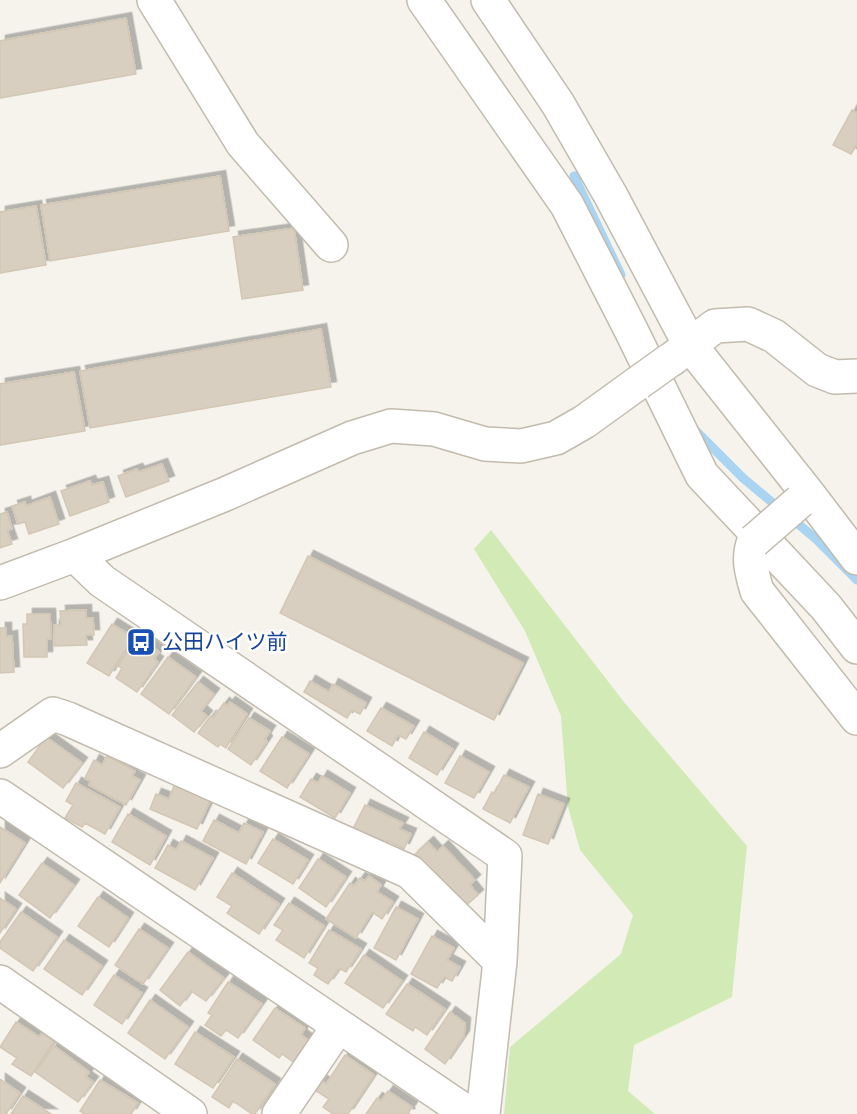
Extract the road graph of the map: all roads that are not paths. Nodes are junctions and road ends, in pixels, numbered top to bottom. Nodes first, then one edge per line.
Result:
1 (154, 0) edge
2 (424, 0) edge
3 (488, 0) edge
4 (331, 245) dead end
5 (680, 352) junction
6 (857, 376) edge
7 (805, 498) junction
8 (75, 555) junction
9 (857, 558) edge
10 (0, 583) edge
11 (857, 646) edge
12 (857, 718) edge
13 (0, 752) edge
14 (0, 796) edge
15 (500, 961) junction
16 (0, 982) edge
17 (338, 1026) junction
18 (190, 1114) edge
19 (279, 1114) edge
20 (469, 1114) edge
21 (483, 1114) edge

1 - 4 street
2 - 11 street
3 - 5 street
5 - 6 street
5 - 7 street
5 - 8 street, bridge
7 - 9 street
7 - 12 street, bridge
8 - 10 street
8 - 15 street
13 - 15 street
14 - 17 street
15 - 21 street
16 - 18 street
17 - 19 street
17 - 20 street

